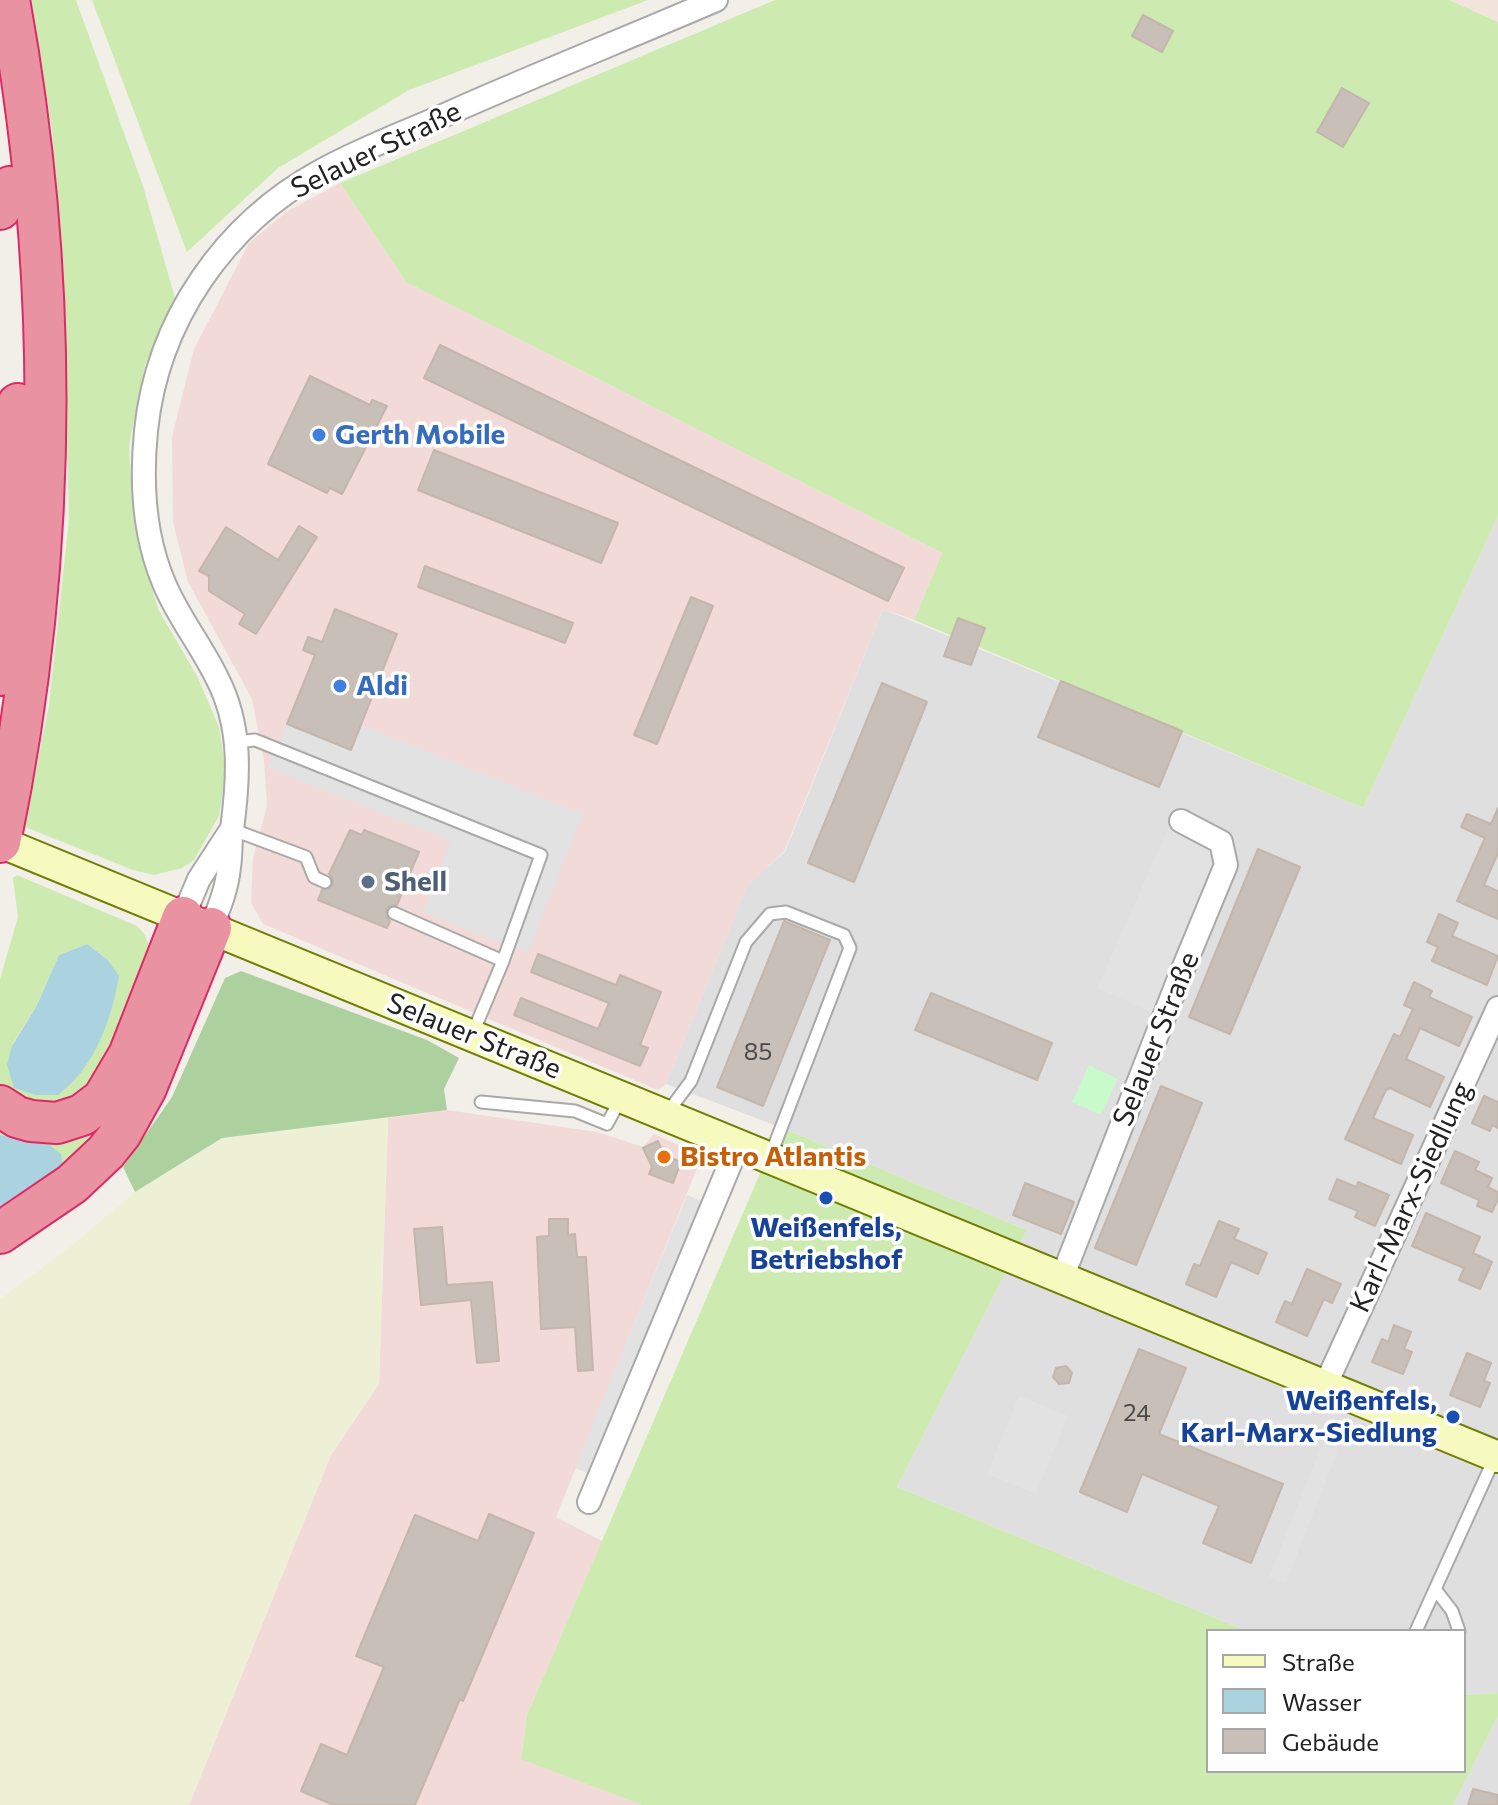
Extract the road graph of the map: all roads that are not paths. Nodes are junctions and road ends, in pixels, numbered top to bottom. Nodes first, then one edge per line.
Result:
1 (9, 0) edge
2 (716, 0) edge
3 (0, 124) edge
4 (5, 198) edge
5 (0, 675) edge
6 (235, 742) junction
7 (1181, 821) dead end
8 (231, 829) junction
9 (0, 842) edge
10 (325, 882) dead end
11 (394, 913) dead end
12 (197, 922) junction
13 (503, 961) junction
14 (1498, 1008) edge
15 (472, 1035) junction
16 (622, 1097) junction
17 (481, 1102) dead end
18 (0, 1106) edge
19 (665, 1115) junction
20 (738, 1145) junction
21 (770, 1158) junction
22 (0, 1233) edge
23 (1062, 1278) junction
24 (1325, 1386) junction
25 (1497, 1457) edge
26 (589, 1502) dead end
27 (1435, 1589) junction
28 (1417, 1629) edge
29 (1458, 1629) edge

1 - 9 highway
2 - 6 street, Selauer Straße
3 - 4 highway
4 - 5 highway
6 - 8 street, Selauer Straße
6 - 13 lane
7 - 23 street, Selauer Straße
8 - 10 lane
8 - 12 street, Selauer Straße
9 - 12 main road, Selauer Straße
11 - 13 lane
12 - 15 main road, Selauer Straße
12 - 18 highway
12 - 22 highway
13 - 15 lane
14 - 24 street, Karl-Marx-Siedlung
15 - 16 main road, Selauer Straße
16 - 17 lane
16 - 19 main road, Selauer Straße
19 - 20 main road, Selauer Straße
19 - 21 lane
20 - 21 main road, Selauer Straße
20 - 26 street
21 - 23 main road, Selauer Straße
23 - 24 main road, Selauer Straße
24 - 25 main road, Selauer Straße
25 - 27 lane
27 - 28 lane
27 - 29 lane

